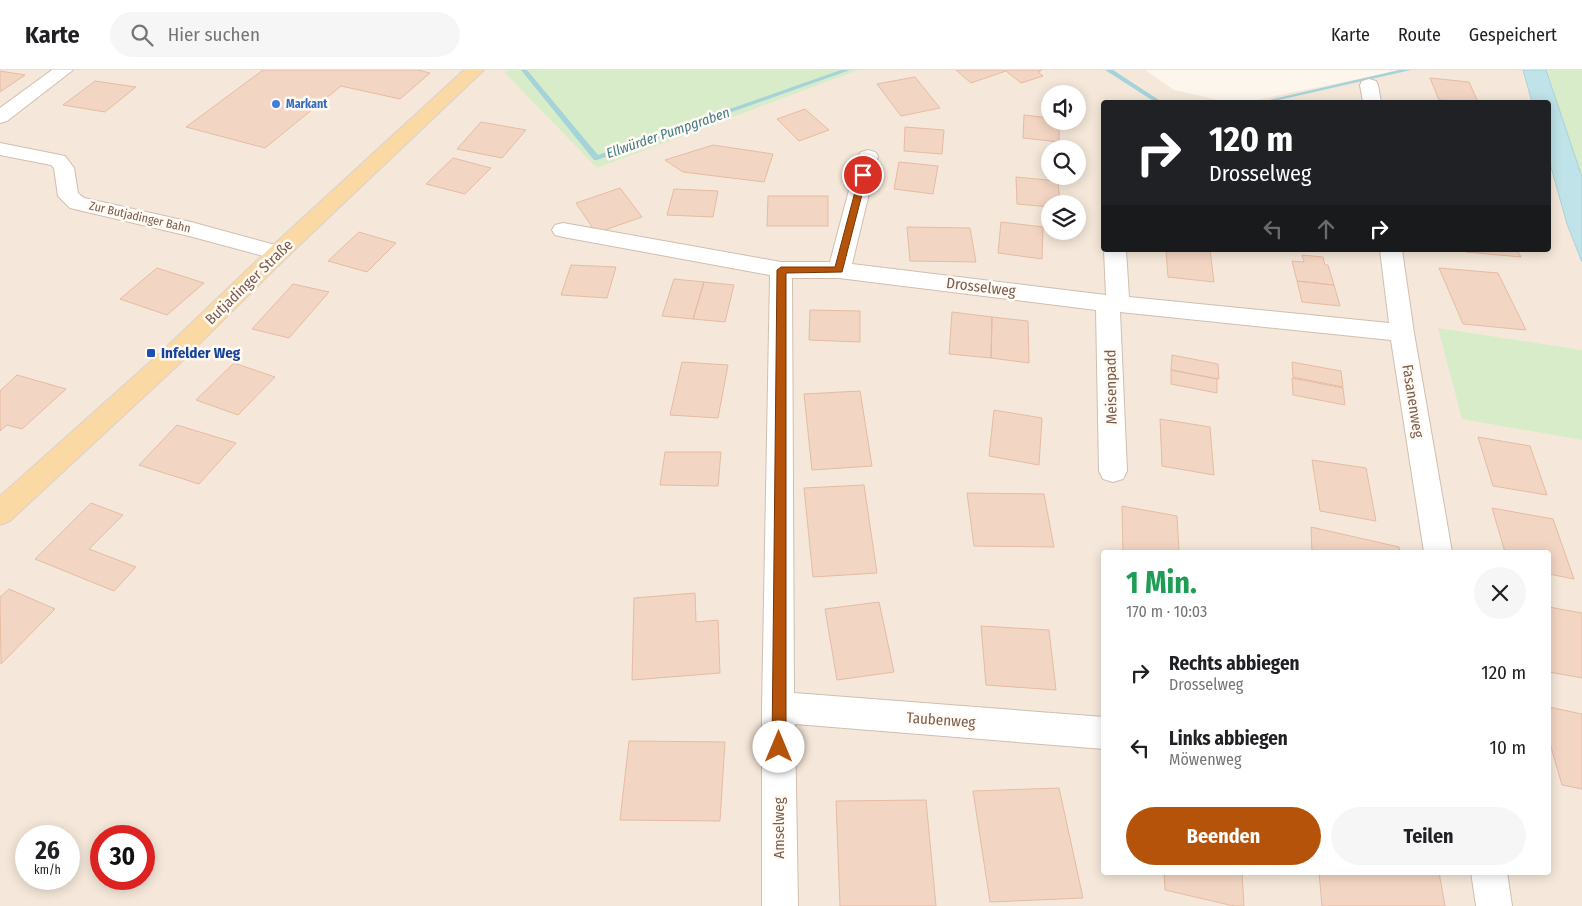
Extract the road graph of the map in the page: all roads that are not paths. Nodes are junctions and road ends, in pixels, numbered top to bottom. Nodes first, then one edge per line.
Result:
1 (64, 70) edge
2 (475, 70) edge
3 (0, 117) edge
4 (0, 149) edge
5 (868, 156) dead end
6 (563, 230) dead end
7 (1115, 252) edge
8 (1391, 252) edge
9 (278, 253) junction
10 (781, 270) junction
11 (839, 270) junction
12 (1113, 303) junction
13 (1402, 333) junction
14 (1113, 471) dead end
15 (0, 513) edge
16 (1438, 550) edge
17 (778, 707) junction
18 (1101, 733) edge
19 (1489, 875) edge
20 (780, 906) edge
21 (1494, 906) edge

1 - 3 street
2 - 9 main road, Butjadinger Straße
4 - 9 street, Zur Butjadinger Bahn
5 - 11 street
6 - 10 street, Drosselweg
7 - 12 street, Meisenpadd
8 - 13 street, Fasanenweg
9 - 15 main road, Butjadinger Straße
10 - 11 street, Drosselweg
10 - 17 street, Amselweg
11 - 12 street, Drosselweg
12 - 13 street, Drosselweg
12 - 14 street, Meisenpadd
13 - 16 street, Fasanenweg
17 - 18 street, Taubenweg
17 - 20 street, Amselweg
19 - 21 street

